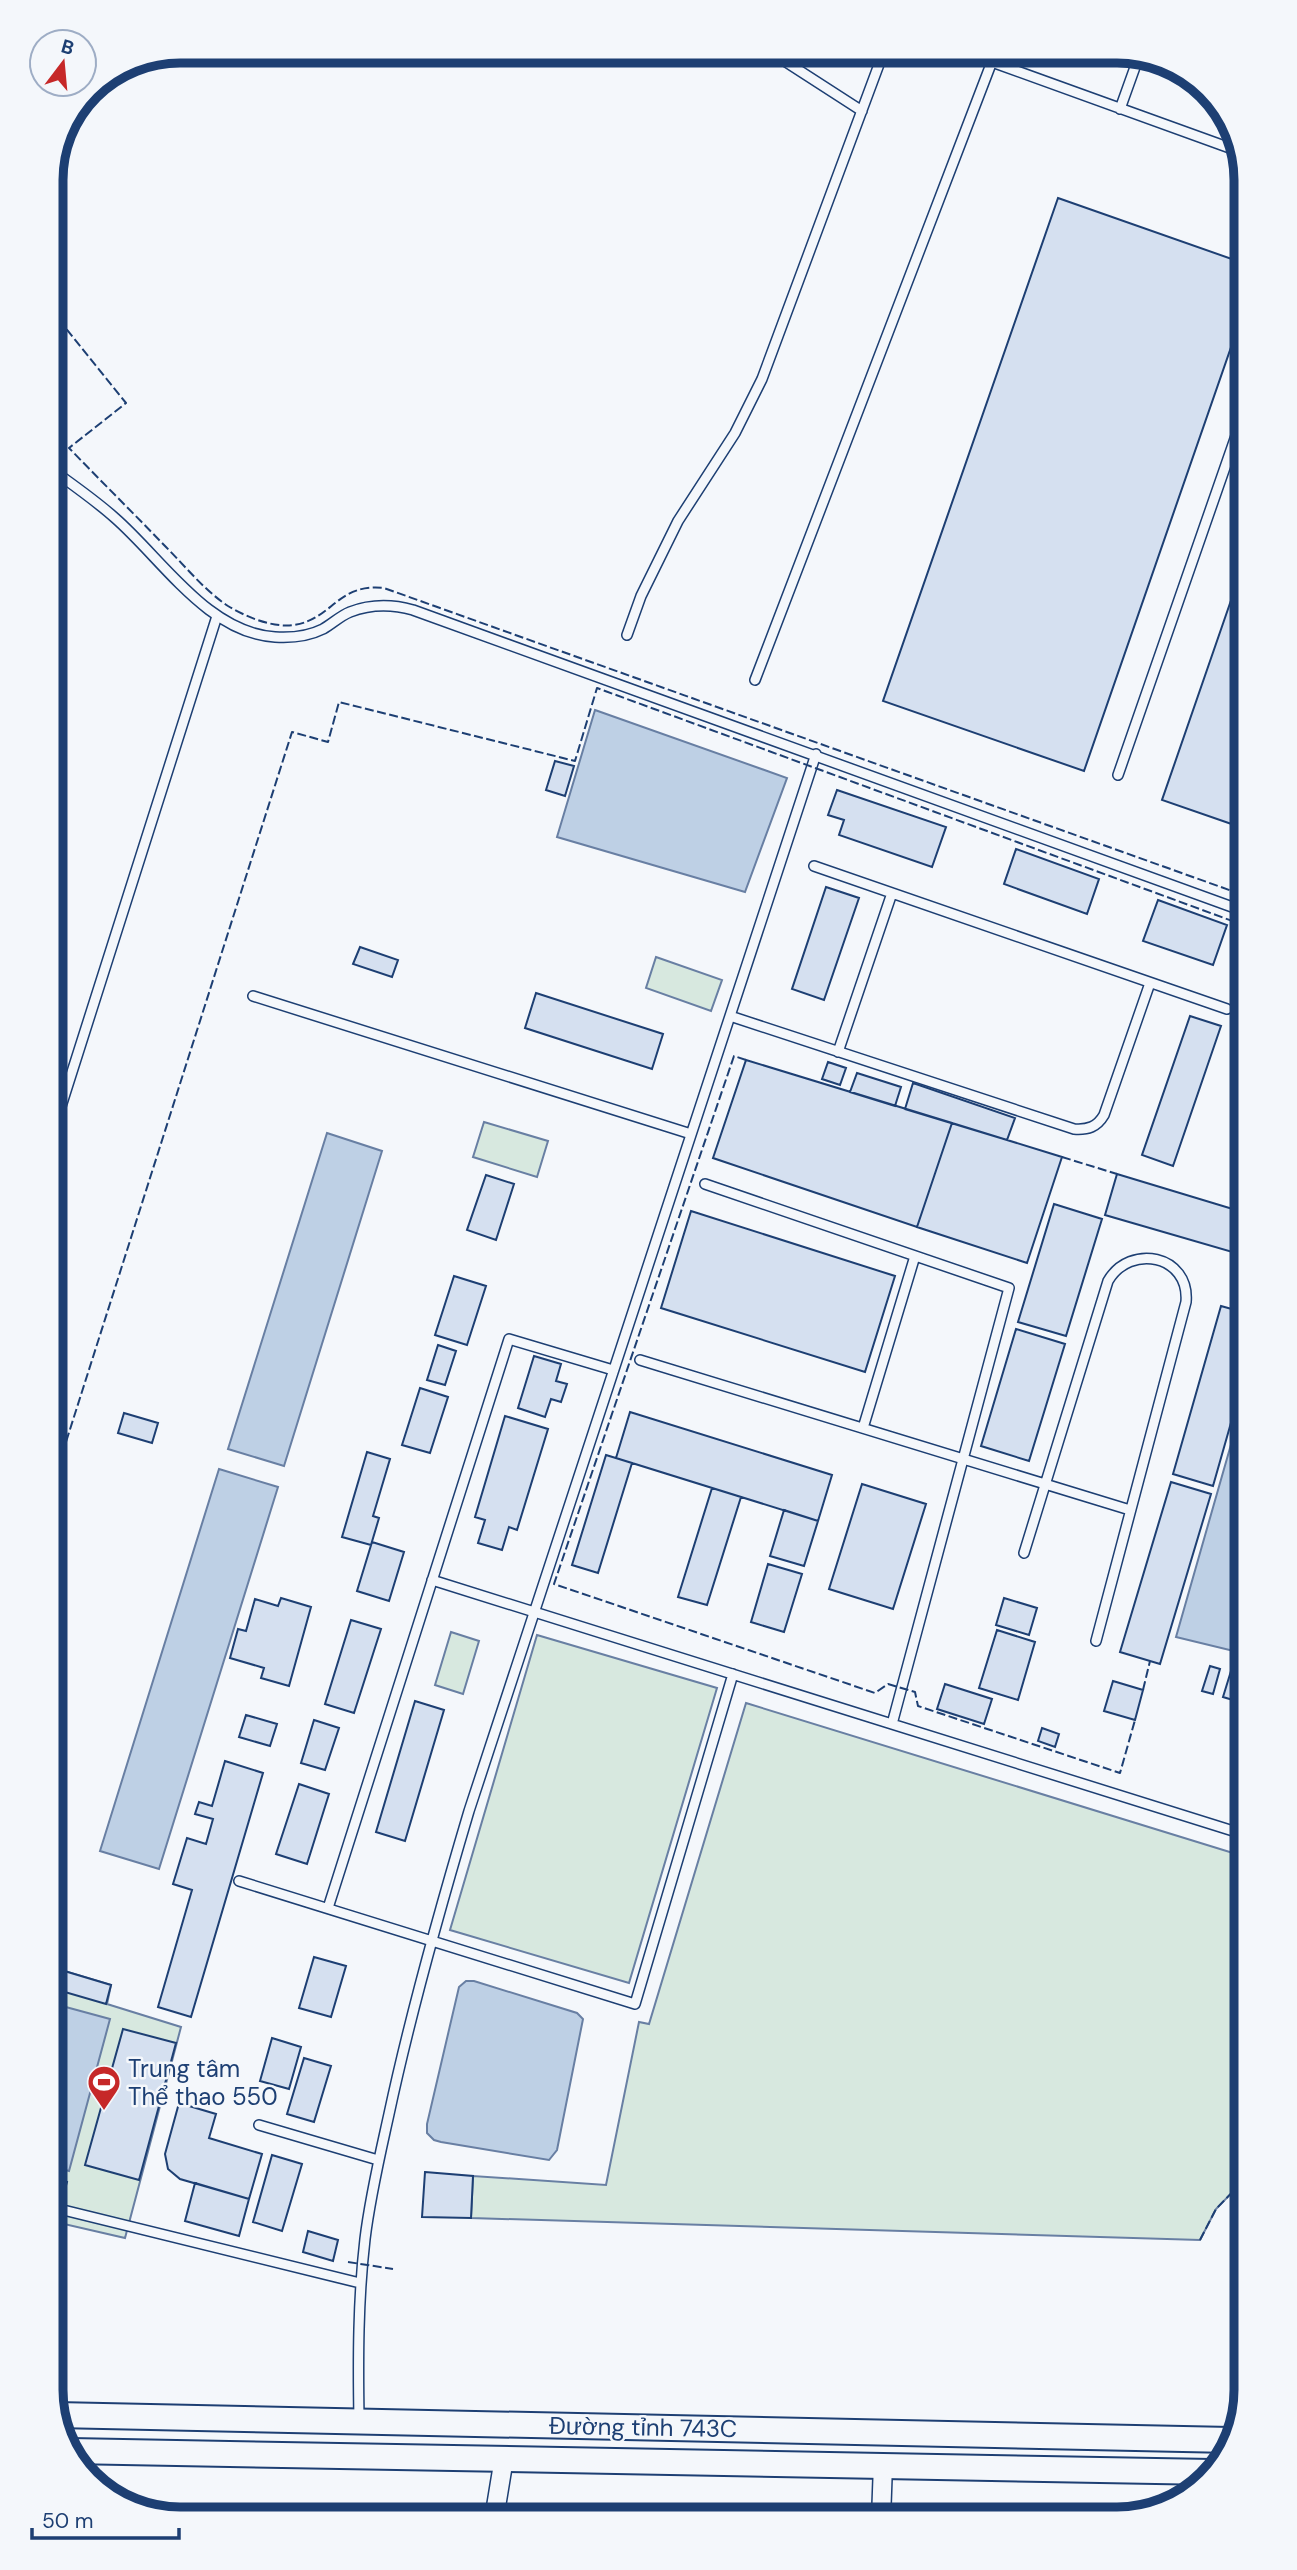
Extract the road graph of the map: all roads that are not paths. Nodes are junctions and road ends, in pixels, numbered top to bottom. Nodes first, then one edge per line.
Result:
1 (788, 63) edge
2 (880, 63) edge
3 (992, 63) edge
4 (995, 63) edge
5 (1136, 64) edge
6 (1121, 108) junction
7 (862, 111) junction
8 (1229, 148) edge
9 (1234, 442) edge
10 (63, 478) edge
11 (217, 616) junction
12 (627, 635) dead end
13 (755, 680) dead end
14 (816, 754) junction
15 (1118, 775) dead end
16 (814, 866) dead end
17 (892, 893) junction
18 (1234, 908) edge
19 (1150, 983) junction
20 (253, 996) dead end
21 (1227, 1009) dead end
22 (730, 1016) junction
23 (838, 1052) junction
24 (63, 1101) edge
25 (691, 1134) junction
26 (705, 1184) dead end
27 (915, 1256) junction
28 (640, 1360) dead end
29 (613, 1370) junction
30 (863, 1428) junction
31 (963, 1459) junction
32 (1045, 1484) junction
33 (1130, 1510) junction
34 (1024, 1553) dead end
35 (432, 1580) junction
36 (534, 1612) junction
37 (1096, 1641) dead end
38 (733, 1674) junction
39 (892, 1724) junction
40 (1234, 1831) edge
41 (239, 1881) dead end
42 (328, 1908) junction
43 (430, 1941) junction
44 (259, 2125) dead end
45 (379, 2160) junction
46 (63, 2210) edge
47 (360, 2283) junction
48 (66, 2416) edge
49 (359, 2421) junction
50 (504, 2424) junction
51 (1222, 2440) edge
52 (81, 2451) edge
53 (360, 2458) junction
54 (504, 2458) junction
55 (883, 2465) junction
56 (1200, 2472) edge
57 (496, 2507) edge
58 (881, 2507) edge

1 - 7 lane
2 - 7 lane
3 - 13 lane
4 - 6 lane
5 - 6 lane
6 - 8 lane
7 - 12 lane
9 - 15 lane
10 - 11 lane
11 - 14 lane
11 - 24 lane
14 - 18 lane
14 - 22 lane
16 - 17 lane
17 - 19 lane
17 - 23 lane
19 - 21 lane
19 - 23 lane
20 - 25 lane
22 - 23 lane
22 - 25 lane
25 - 29 lane
26 - 27 lane
27 - 30 lane
27 - 31 lane
28 - 30 lane
29 - 35 lane
29 - 36 lane
30 - 31 lane
31 - 32 lane
31 - 39 lane
32 - 33 lane
32 - 33 lane
32 - 34 lane
33 - 37 lane
35 - 36 lane
35 - 42 lane
36 - 38 lane
36 - 43 lane
38 - 39 lane
38 - 43 lane
39 - 40 lane
41 - 42 lane
42 - 43 lane
43 - 45 lane
44 - 45 lane
45 - 47 lane
46 - 47 lane
47 - 49 lane
48 - 49 main road, Đường tỉnh 743C
49 - 50 main road, Đường tỉnh 743C
49 - 53 main road
50 - 51 main road, Đường tỉnh 743C
50 - 54 main road
52 - 53 main road, Đường tỉnh 743C
53 - 54 main road, Đường tỉnh 743C
54 - 55 main road, Đường tỉnh 743C
54 - 57 street
55 - 56 main road, Đường tỉnh 743C
55 - 58 street

